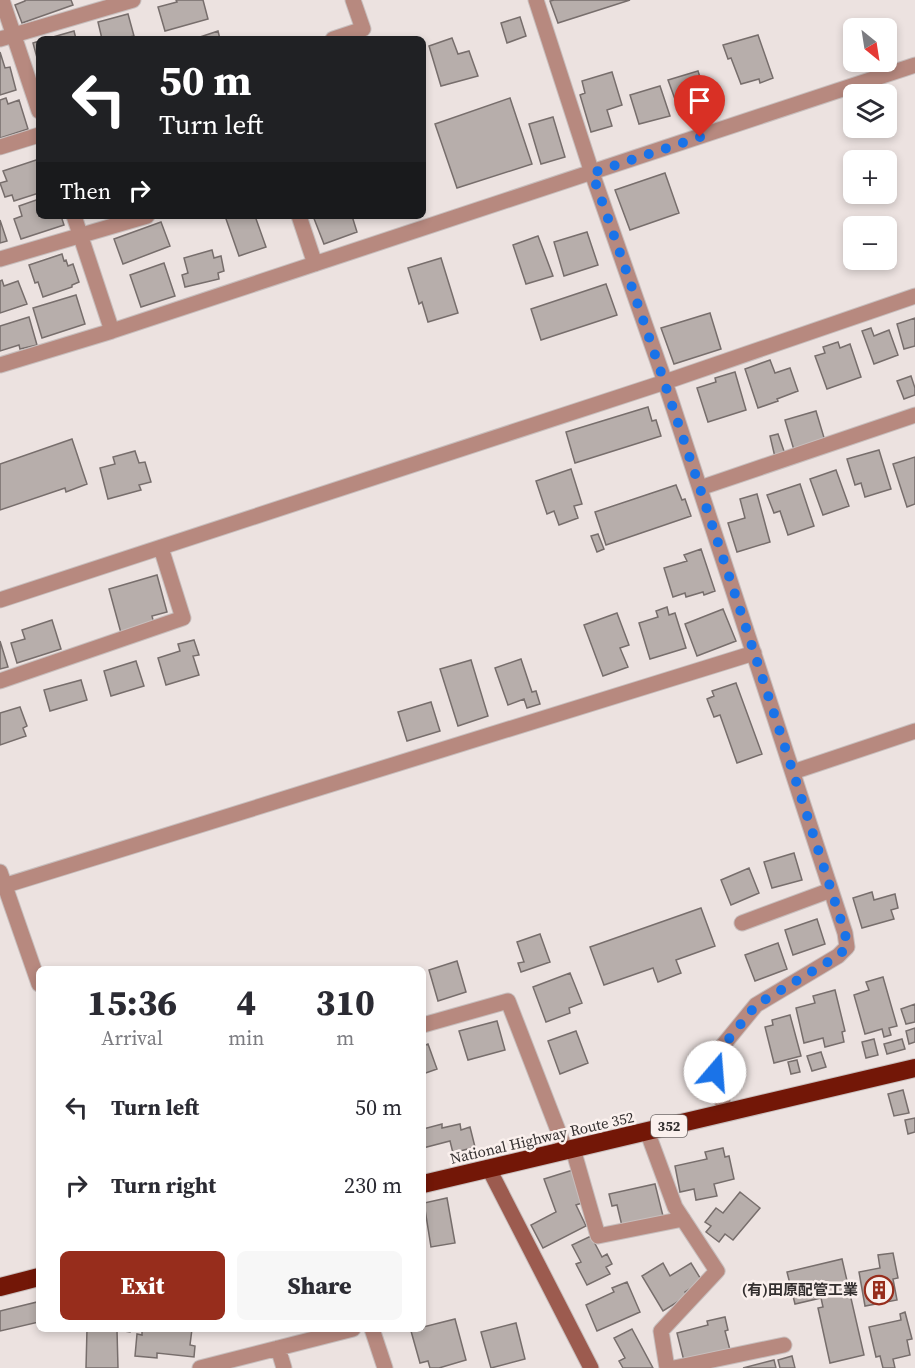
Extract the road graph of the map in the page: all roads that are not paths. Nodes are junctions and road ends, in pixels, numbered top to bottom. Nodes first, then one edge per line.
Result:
1 (2, 0) edge
2 (133, 0) edge
3 (353, 0) edge
4 (536, 0) edge
5 (342, 36) edge
6 (7, 37) edge
7 (915, 65) edge
8 (36, 104) edge
9 (36, 136) edge
10 (0, 147) edge
11 (592, 173) junction
12 (75, 219) edge
13 (137, 219) edge
14 (300, 219) edge
15 (81, 236) junction
16 (0, 259) edge
17 (315, 264) junction
18 (915, 296) edge
19 (112, 331) junction
20 (0, 365) edge
21 (665, 382) junction
22 (915, 416) edge
23 (700, 488) junction
24 (160, 548) junction
25 (0, 600) edge
26 (754, 653) junction
27 (0, 681) edge
28 (915, 731) edge
29 (794, 772) junction
30 (1, 881) edge
31 (831, 890) junction
32 (742, 923) dead end
33 (36, 976) edge
34 (426, 1024) edge
35 (915, 1068) edge
36 (726, 1112) junction
37 (647, 1131) junction
38 (569, 1150) junction
39 (489, 1169) junction
40 (426, 1183) edge
41 (683, 1219) junction
42 (36, 1278) edge
43 (0, 1287) edge
44 (341, 1332) edge
45 (373, 1332) edge
46 (784, 1345) dead end
47 (278, 1348) junction
48 (200, 1368) edge
49 (284, 1368) edge
50 (385, 1368) edge
51 (591, 1368) edge
52 (668, 1368) edge
53 (674, 1368) edge

1 - 6 street
2 - 6 street
3 - 5 street
4 - 11 street
6 - 8 street
7 - 11 street
9 - 10 street
11 - 17 street
11 - 21 street
12 - 15 street
13 - 15 street
14 - 17 street
15 - 16 street
15 - 19 street
17 - 19 street
18 - 21 street
19 - 20 street
21 - 23 street
21 - 24 street
22 - 23 street
23 - 26 street
24 - 25 street
24 - 27 street
26 - 29 street
26 - 30 street
28 - 29 street
29 - 31 street
30 - 33 street
31 - 32 street
31 - 36 street
34 - 38 street
35 - 36 highway, National Highway Route 352 / 352
36 - 37 highway, National Highway Route 352 / 352
37 - 38 highway, National Highway Route 352 / 352
37 - 41 street
38 - 39 highway, National Highway Route 352 / 352
38 - 41 street
39 - 40 highway, National Highway Route 352 / 352
39 - 51 street
41 - 52 street
42 - 43 highway
44 - 47 street
45 - 50 street
46 - 53 street
47 - 48 street
47 - 49 street

